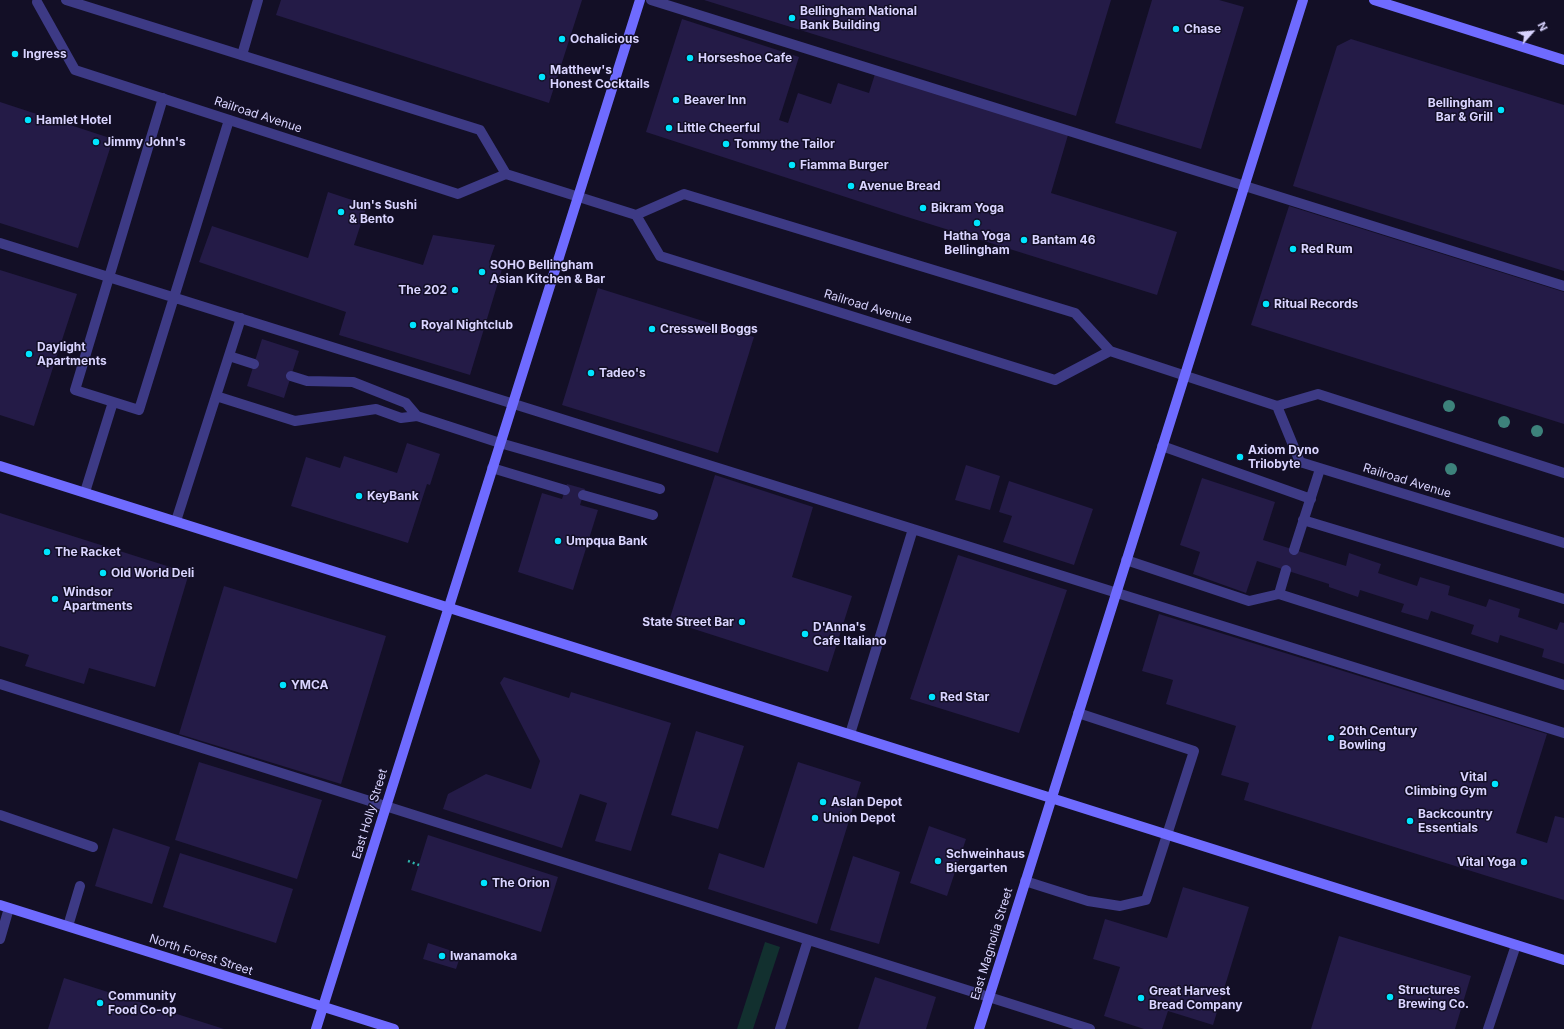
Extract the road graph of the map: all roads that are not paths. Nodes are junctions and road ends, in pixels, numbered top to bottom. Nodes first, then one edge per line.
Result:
1 (66, 0) edge
2 (258, 0) edge
3 (640, 0) edge
4 (651, 0) edge
5 (1303, 0) edge
6 (1374, 0) edge
7 (37, 1) edge
8 (242, 55) junction
9 (1564, 60) edge
10 (163, 98) junction
11 (229, 120) junction
12 (506, 174) junction
13 (1244, 186) junction
14 (578, 197) junction
15 (636, 215) junction
16 (0, 242) edge
17 (109, 277) junction
18 (1564, 286) edge
19 (174, 297) junction
20 (241, 318) junction
21 (1110, 351) junction
22 (229, 356) junction
23 (254, 364) dead end
24 (290, 376) dead end
25 (1184, 376) junction
26 (216, 396) junction
27 (113, 402) junction
28 (513, 403) junction
29 (1277, 406) junction
30 (417, 416) junction
31 (500, 443) junction
32 (1162, 446) junction
33 (0, 466) edge
34 (492, 468) junction
35 (1320, 469) junction
36 (1564, 473) edge
37 (660, 489) dead end
38 (565, 490) dead end
39 (85, 492) junction
40 (583, 495) dead end
41 (1311, 499) junction
42 (652, 515) dead end
43 (1303, 520) junction
44 (176, 521) junction
45 (913, 529) junction
46 (1564, 543) edge
47 (1294, 550) dead end
48 (1126, 560) junction
49 (1286, 570) dead end
50 (1116, 593) junction
51 (1279, 594) junction
52 (1564, 599) edge
53 (448, 608) junction
54 (0, 684) edge
55 (1564, 685) edge
56 (1078, 713) junction
57 (1564, 733) edge
58 (850, 734) junction
59 (1052, 798) junction
60 (386, 806) junction
61 (0, 815) edge
62 (1167, 834) junction
63 (93, 847) dead end
64 (1025, 881) junction
65 (80, 886) dead end
66 (4, 907) edge
67 (68, 926) junction
68 (0, 939) edge
69 (808, 940) junction
70 (1516, 945) junction
71 (1564, 960) edge
72 (989, 997) junction
73 (323, 1007) junction
74 (316, 1029) edge
75 (391, 1029) edge
76 (780, 1029) edge
77 (979, 1029) edge
78 (1090, 1029) edge
79 (1488, 1029) edge

1 - 8 street
2 - 8 street
3 - 14 main road, East Holly Street
4 - 13 street
5 - 13 main road, East Magnolia Street
6 - 9 main road
7 - 10 street, Railroad Avenue
8 - 12 street
10 - 11 street, Railroad Avenue
10 - 17 street
11 - 12 street, Railroad Avenue
11 - 19 street
12 - 14 street
13 - 18 street
13 - 25 main road, East Magnolia Street
14 - 15 street
14 - 28 main road, East Holly Street
15 - 21 street
15 - 21 street, Railroad Avenue
16 - 17 street
17 - 19 street
17 - 27 street
19 - 20 street
19 - 27 street
20 - 22 street
20 - 28 street
21 - 25 street
22 - 23 street
22 - 26 street
24 - 30 street
25 - 29 street
25 - 32 main road, East Magnolia Street
26 - 30 street
26 - 44 street
27 - 39 street
28 - 31 main road, East Holly Street
28 - 45 street
29 - 35 street, Railroad Avenue
29 - 36 street
30 - 31 street
31 - 34 main road, East Holly Street
31 - 37 street
32 - 41 street
32 - 48 main road, East Magnolia Street
33 - 39 main road
34 - 38 street
34 - 53 main road, East Holly Street
35 - 41 street
35 - 46 street, Railroad Avenue
39 - 44 main road
40 - 42 street
41 - 43 street
43 - 47 street
43 - 52 street
44 - 53 main road
45 - 50 street
45 - 58 street
48 - 50 main road, East Magnolia Street
48 - 51 street
49 - 51 street
50 - 56 main road, East Magnolia Street
50 - 57 street
51 - 55 street
53 - 58 main road
53 - 60 main road, East Holly Street
54 - 60 street
56 - 59 main road, East Magnolia Street
56 - 62 street
58 - 59 main road
59 - 62 main road
59 - 64 main road, East Magnolia Street
60 - 69 street
60 - 73 main road, East Holly Street
61 - 63 street
62 - 64 street
62 - 70 main road
64 - 72 main road, East Magnolia Street
65 - 67 street
66 - 67 main road, North Forest Street
66 - 68 street
67 - 73 main road, North Forest Street
69 - 72 street
69 - 76 street
70 - 71 main road
70 - 79 street
72 - 77 main road, East Magnolia Street
72 - 78 street
73 - 74 main road, East Holly Street
73 - 75 main road, North Forest Street

